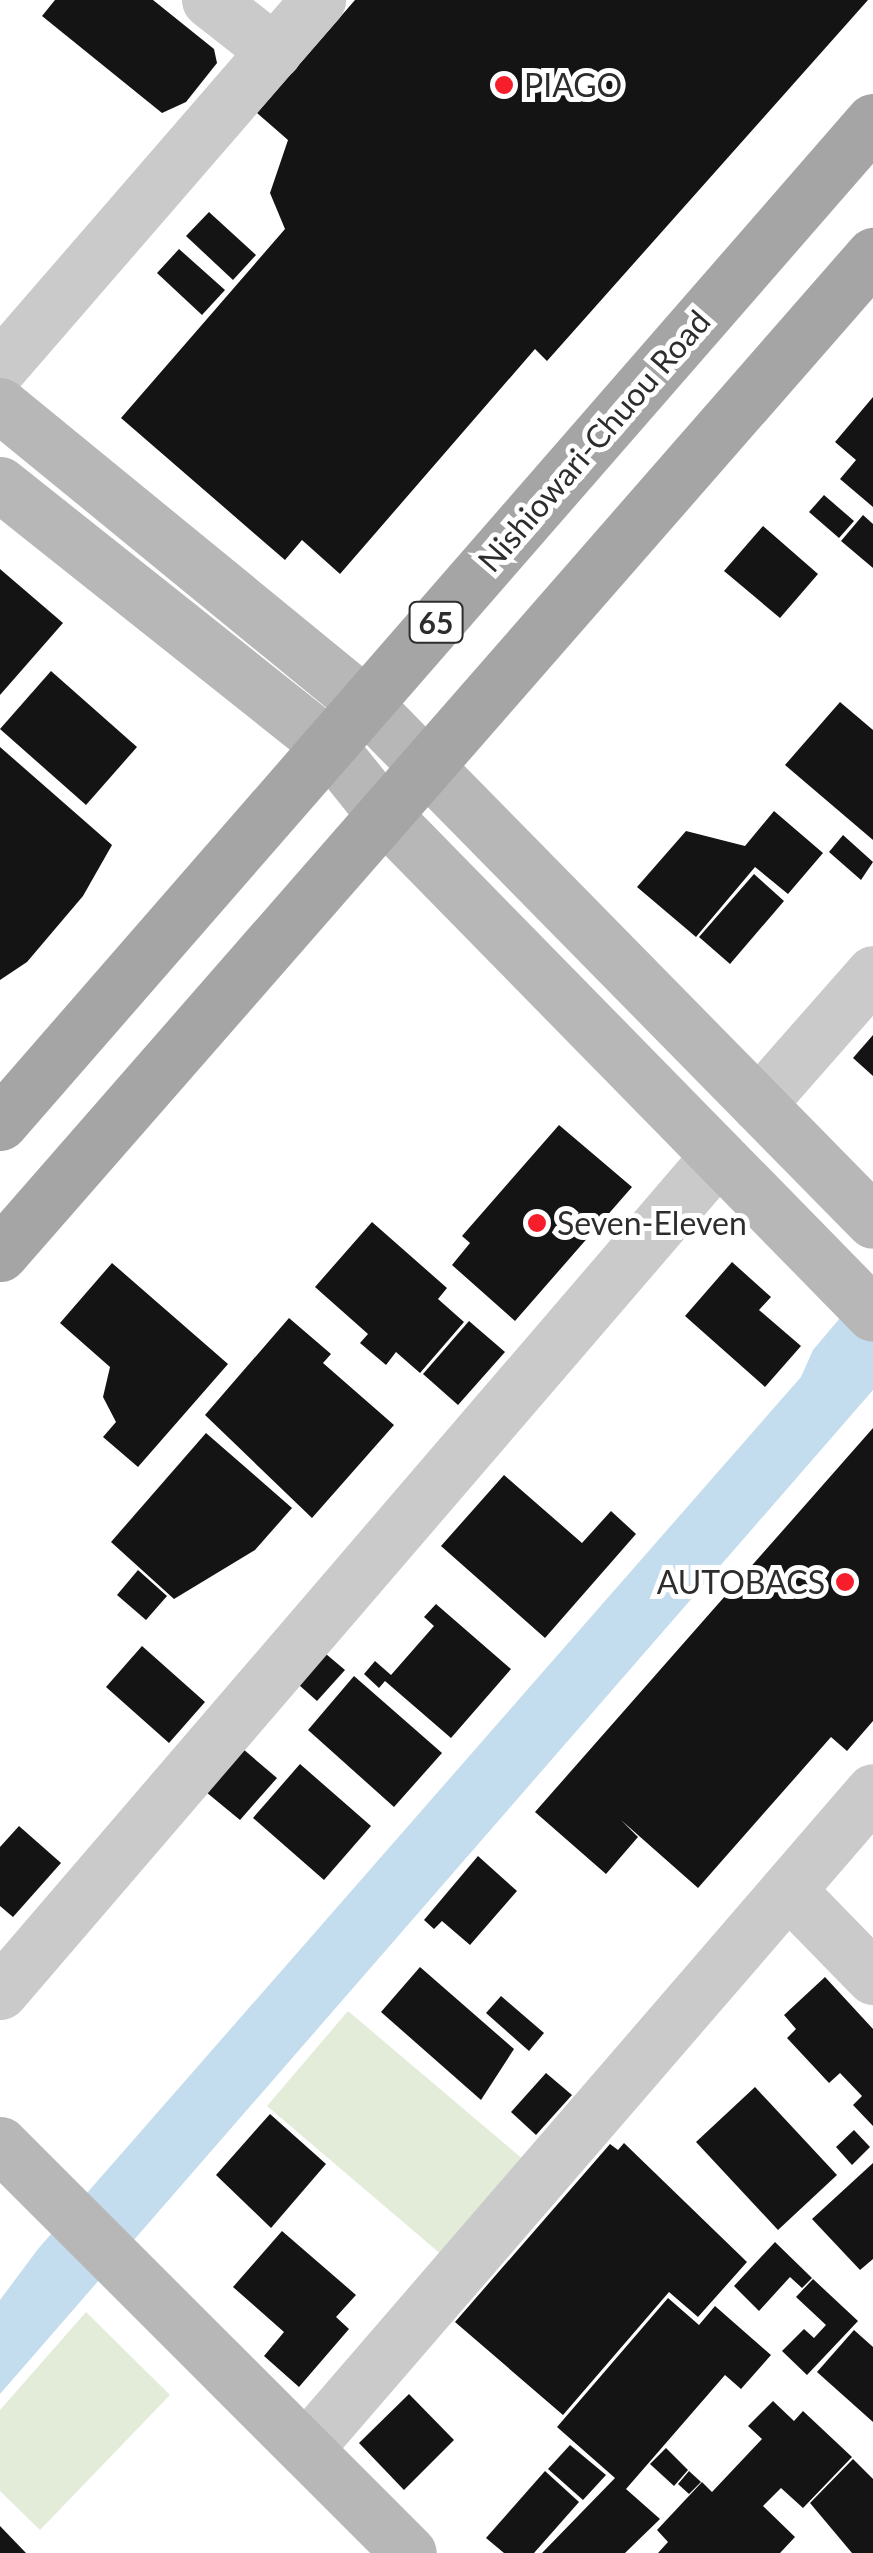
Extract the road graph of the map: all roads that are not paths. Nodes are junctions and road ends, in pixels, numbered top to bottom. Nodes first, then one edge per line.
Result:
1 (209, 0) edge
2 (318, 0) edge
3 (274, 51) junction
4 (873, 122) edge
5 (873, 255) edge
6 (0, 367) edge
7 (0, 405) edge
8 (0, 484) edge
9 (364, 704) junction
10 (328, 745) junction
11 (430, 770) junction
12 (387, 818) junction
13 (873, 972) edge
14 (758, 1104) junction
15 (0, 1124) edge
16 (718, 1156) junction
17 (873, 1220) edge
18 (0, 1254) edge
19 (862, 1303) edge
20 (873, 1790) edge
21 (788, 1890) junction
22 (873, 1977) edge
23 (0, 1992) edge
24 (0, 2144) edge
25 (306, 2449) junction
26 (409, 2553) edge

1 - 3 street
2 - 3 street
3 - 6 street
4 - 9 main road, Nishiowari-Chuou Road / 65
5 - 11 main road
7 - 9 street
8 - 10 street
9 - 10 main road, Nishiowari-Chuou Road / 65
9 - 11 street
10 - 12 street
10 - 15 main road, Nishiowari-Chuou Road / 65
11 - 12 main road
11 - 14 street
12 - 16 street
12 - 18 main road
13 - 14 street
14 - 17 street
16 - 19 street
16 - 23 street
20 - 21 street
21 - 22 street
21 - 25 street
24 - 25 street
25 - 26 street

